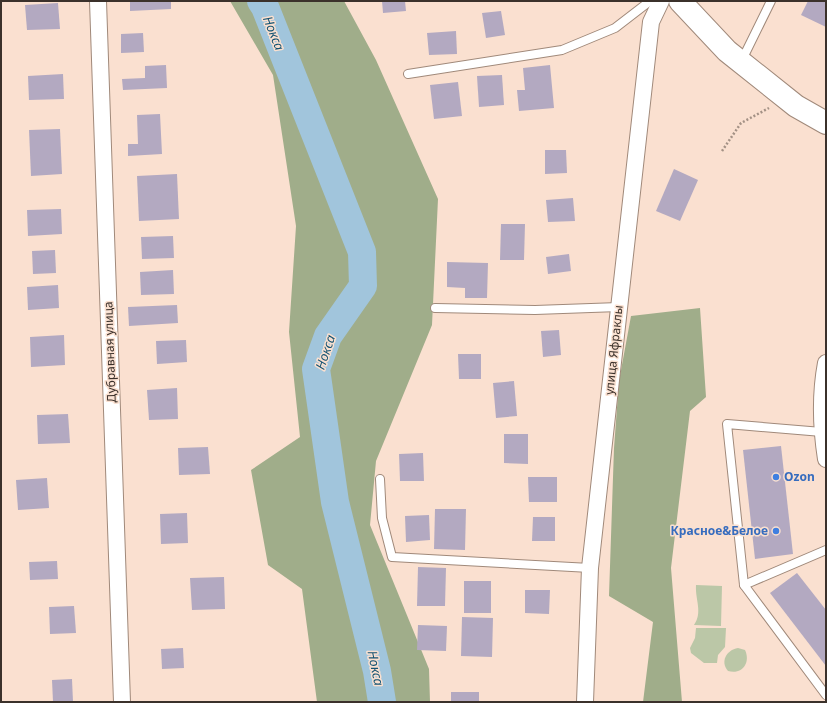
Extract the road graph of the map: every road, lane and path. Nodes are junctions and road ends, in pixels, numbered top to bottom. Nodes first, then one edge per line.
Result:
1 (98, 1) edge
2 (650, 1) edge
3 (661, 1) edge
4 (680, 1) edge
5 (771, 1) edge
6 (741, 62) junction
7 (408, 74) dead end
8 (788, 100) junction
9 (826, 123) edge
10 (722, 151) dead end
11 (619, 307) junction
12 (435, 308) dead end
13 (826, 363) edge
14 (822, 432) junction
15 (826, 459) edge
16 (380, 479) dead end
17 (826, 550) edge
18 (590, 568) junction
19 (744, 585) junction
20 (826, 696) edge
21 (122, 702) edge
22 (585, 702) edge

1 - 21 street, Дубравная улица
2 - 7 lane
3 - 11 street, улица Яфраклы
4 - 6 street
5 - 6 lane
6 - 8 street
8 - 9 street
8 - 10 path
11 - 12 lane
11 - 18 street, улица Яфраклы
13 - 14 street
14 - 15 street
14 - 19 lane
16 - 18 lane
17 - 19 lane
18 - 22 street, улица Яфраклы
19 - 20 lane

